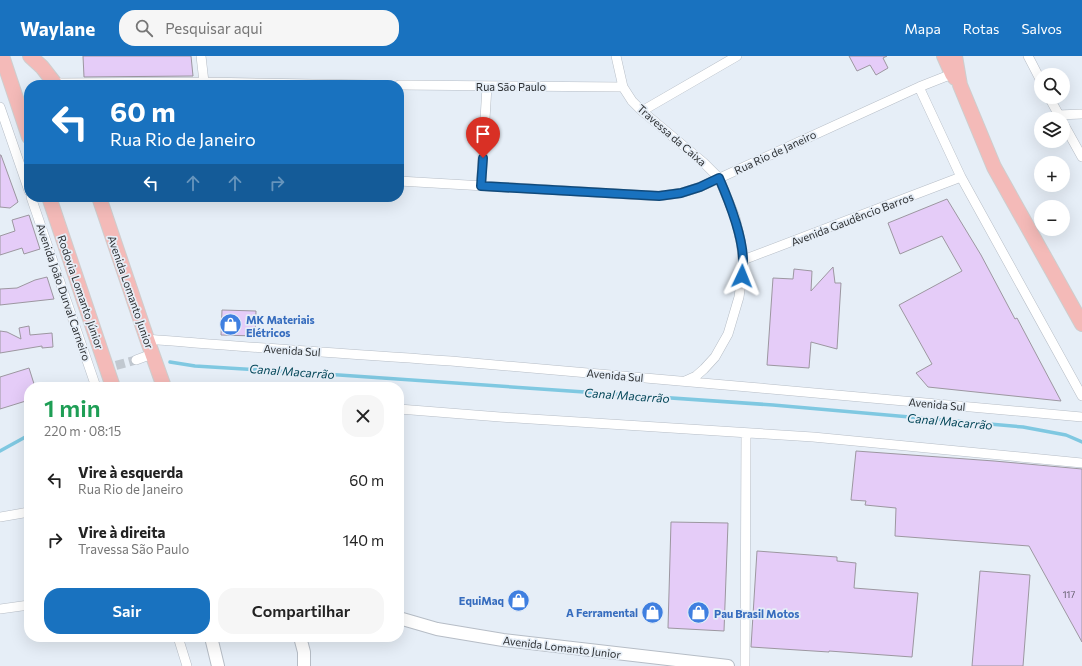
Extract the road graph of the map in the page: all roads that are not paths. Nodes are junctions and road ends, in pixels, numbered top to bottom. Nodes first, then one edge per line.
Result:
1 (2, 56) edge
2 (30, 56) edge
3 (201, 56) edge
4 (616, 56) edge
5 (737, 56) edge
6 (944, 56) edge
7 (955, 56) edge
8 (1028, 56) edge
9 (1034, 68) edge
10 (52, 80) edge
11 (204, 80) edge
12 (956, 80) junction
13 (404, 85) edge
14 (487, 86) junction
15 (623, 87) junction
16 (919, 87) junction
17 (0, 107) edge
18 (642, 111) junction
19 (1082, 114) edge
20 (1070, 117) edge
21 (24, 122) edge
22 (1070, 135) edge
23 (1082, 157) edge
24 (24, 177) edge
25 (961, 177) junction
26 (719, 178) junction
27 (404, 181) edge
28 (481, 186) junction
29 (33, 202) edge
30 (51, 202) edge
31 (101, 202) edge
32 (744, 260) junction
33 (1082, 324) edge
34 (147, 339) junction
35 (152, 354) junction
36 (136, 360) tunnel mouth
37 (103, 369) tunnel mouth
38 (92, 372) junction
39 (683, 381) junction
40 (95, 382) edge
41 (111, 382) edge
42 (162, 382) edge
43 (1082, 396) edge
44 (404, 410) edge
45 (1082, 417) edge
46 (746, 433) junction
47 (1082, 464) edge
48 (24, 513) edge
49 (0, 517) edge
50 (24, 606) edge
51 (0, 609) edge
52 (404, 619) edge
53 (180, 642) edge
54 (212, 642) edge
55 (301, 642) edge
56 (187, 666) edge
57 (218, 666) edge
58 (304, 666) edge
59 (728, 666) edge
60 (745, 666) edge

1 - 21 highway
2 - 10 highway
3 - 11 street
4 - 15 street, Travessa da Caixa
5 - 18 street
6 - 12 highway
7 - 12 highway
8 - 9 street
12 - 16 street, Rua Rio de Janeiro
12 - 33 highway
13 - 14 street, Rua São Paulo
14 - 15 street, Rua São Paulo
14 - 28 street
15 - 18 street, Travessa da Caixa
16 - 25 street
16 - 26 street, Rua Rio de Janeiro
17 - 24 street
18 - 26 street, Travessa da Caixa
19 - 20 street
22 - 23 street
25 - 32 street, Avenida Gaudêncio Barros
25 - 43 street
26 - 28 street, Rua Rio de Janeiro
26 - 32 street, Travessa da Caixa
27 - 28 street, Rua Rio de Janeiro
29 - 38 street, Avenida João Durval Carneiro
30 - 41 highway, Rodovia Lomanto Júnior
31 - 34 highway, Avenida Lomanto Junior
32 - 39 street, Travessa da Caixa
34 - 35 highway, Avenida Lomanto Junior
34 - 39 street, Avenida Sul
35 - 36 street
35 - 42 highway, Avenida Lomanto Junior
37 - 38 street
38 - 40 street, Avenida João Durval Carneiro
39 - 45 street, Avenida Sul
44 - 46 street
46 - 47 street
46 - 60 street
48 - 49 street
50 - 51 street
52 - 59 main road, Avenida Lomanto Junior
53 - 56 street
54 - 57 main road
55 - 58 main road

